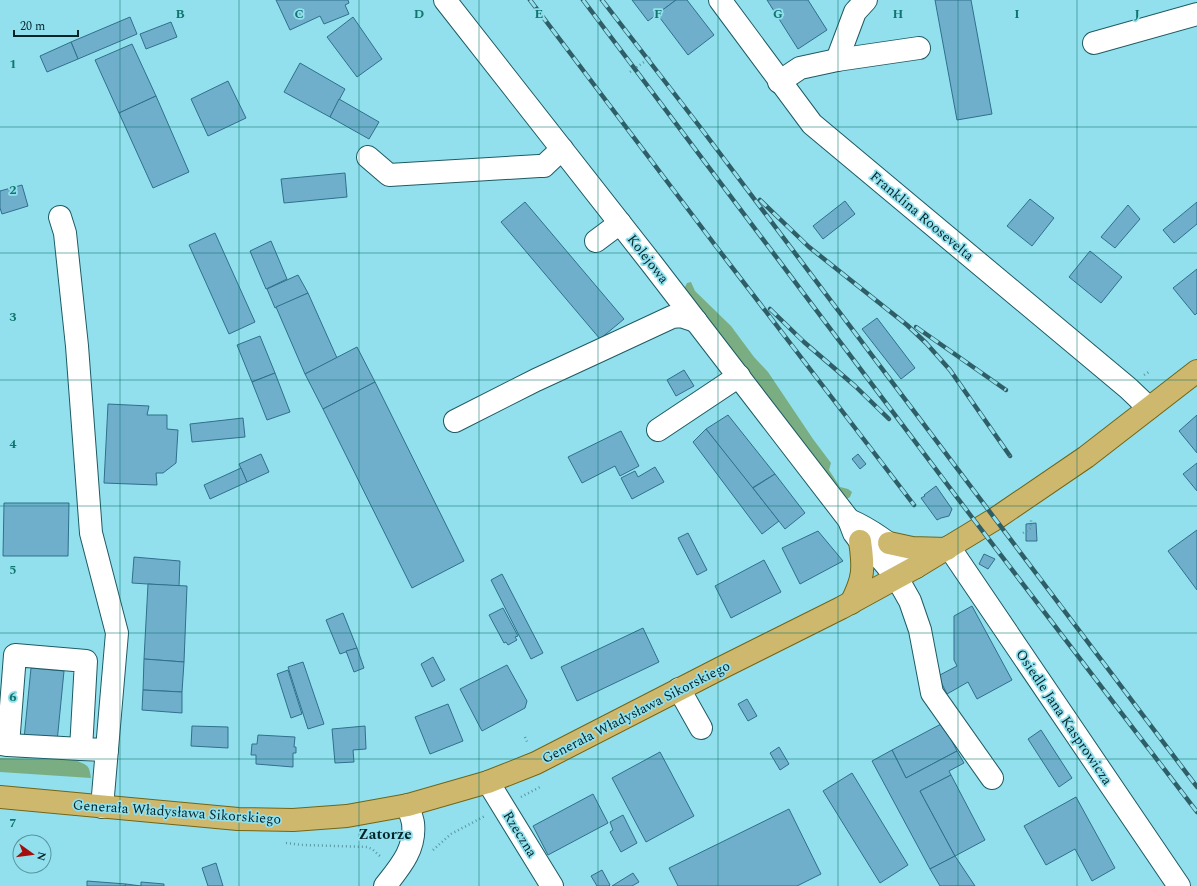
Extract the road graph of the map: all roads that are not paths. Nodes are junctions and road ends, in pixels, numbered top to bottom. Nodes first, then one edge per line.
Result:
1 (445, 0) edge
2 (720, 0) edge
3 (866, 0) edge
4 (1197, 14) edge
5 (1094, 43) dead end
6 (919, 48) dead end
7 (837, 60) junction
8 (780, 82) junction
9 (562, 149) junction
10 (368, 157) dead end
11 (60, 217) dead end
12 (620, 223) junction
13 (596, 241) dead end
14 (696, 321) junction
15 (1197, 371) edge
16 (739, 376) junction
17 (1149, 408) junction
18 (456, 422) dead end
19 (658, 430) dead end
20 (858, 529) junction
21 (889, 543) junction
22 (948, 548) junction
23 (916, 567) junction
24 (897, 578) junction
25 (852, 603) junction
26 (679, 689) junction
27 (701, 728) dead end
28 (4, 745) edge
29 (81, 749) junction
30 (107, 750) junction
31 (992, 778) dead end
32 (488, 782) junction
33 (0, 797) edge
34 (408, 805) junction
35 (102, 807) junction
36 (385, 886) edge
37 (552, 886) edge
38 (1180, 886) edge

1 - 9 street, Kolejowa
2 - 8 street, Franklina Roosevelta
3 - 7 street
4 - 5 street
6 - 7 street
7 - 8 street
8 - 17 street, Franklina Roosevelta
9 - 10 street
9 - 12 street, Kolejowa
11 - 30 street
12 - 13 street
12 - 14 street, Kolejowa
14 - 16 street, Kolejowa
14 - 18 street
15 - 17 main road, Generała Władysława Sikorskiego
16 - 19 street
16 - 20 street, Kolejowa
17 - 22 main road, Generała Władysława Sikorskiego
20 - 21 street, Kolejowa
20 - 24 street, Kolejowa
20 - 25 main road
21 - 22 main road
21 - 23 street, Kolejowa
22 - 23 main road, Generała Władysława Sikorskiego
22 - 38 street, Osiedle Jana Kasprowicza
23 - 24 main road, Generała Władysława Sikorskiego
24 - 25 main road, Generała Władysława Sikorskiego
24 - 31 street, Kolejowa
25 - 26 main road, Generała Władysława Sikorskiego
26 - 27 street
26 - 32 main road, Generała Władysława Sikorskiego
28 - 29 street
28 - 29 street
29 - 30 street
30 - 35 street
32 - 34 main road, Generała Władysława Sikorskiego
32 - 37 street, Rzeczna
33 - 35 main road, Generała Władysława Sikorskiego
34 - 35 main road, Generała Władysława Sikorskiego
34 - 36 street

